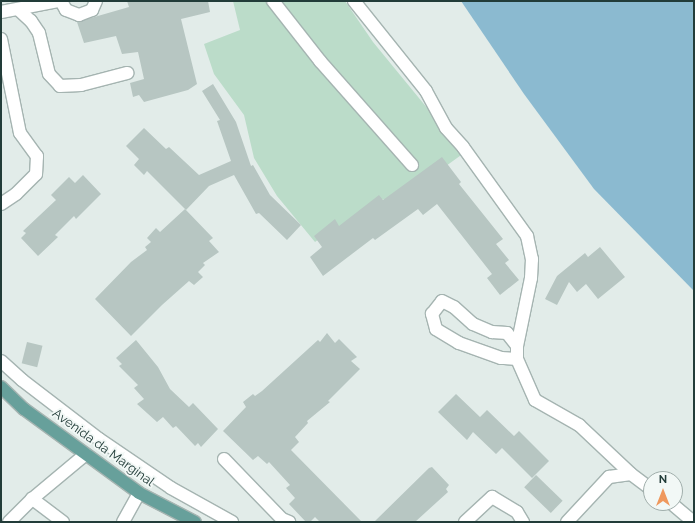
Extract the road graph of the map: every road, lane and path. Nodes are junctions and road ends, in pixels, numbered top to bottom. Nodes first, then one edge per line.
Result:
1 (58, 1) edge
2 (61, 1) edge
3 (96, 1) edge
4 (274, 1) edge
5 (354, 1) edge
6 (18, 9) junction
7 (1, 12) edge
8 (1, 39) edge
9 (127, 73) dead end
10 (412, 165) dead end
11 (1, 204) edge
12 (517, 346) junction
13 (517, 359) junction
14 (1, 361) edge
15 (1, 387) edge
16 (86, 454) junction
17 (224, 459) dead end
18 (631, 474) junction
19 (643, 482) edge
20 (139, 493) junction
21 (32, 499) junction
22 (681, 511) edge
23 (9, 522) edge
24 (63, 522) edge
25 (123, 522) edge
26 (195, 522) edge
27 (232, 522) edge
28 (289, 522) edge
29 (465, 522) edge
30 (523, 522) edge
31 (567, 522) edge
32 (694, 522) edge

1 - 6 street
2 - 3 street
4 - 10 street
5 - 12 street
6 - 7 street
6 - 9 street
8 - 11 street
12 - 13 street
12 - 13 street
13 - 18 street
14 - 27 street
15 - 16 main road, Avenida da Marginal
16 - 20 main road, Avenida da Marginal
16 - 21 street
17 - 28 street
18 - 19 street
18 - 31 street
20 - 25 street
20 - 26 main road, Avenida da Marginal
21 - 23 street
21 - 24 street
22 - 32 street
29 - 30 street

